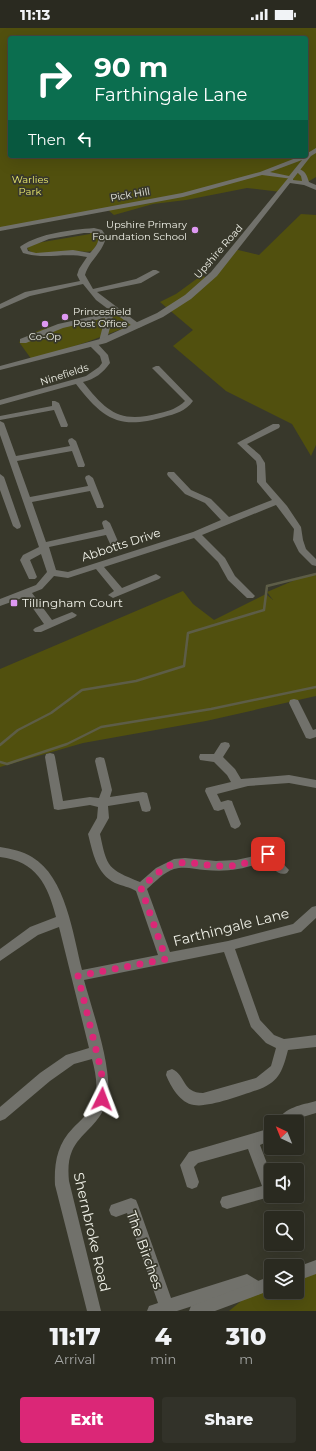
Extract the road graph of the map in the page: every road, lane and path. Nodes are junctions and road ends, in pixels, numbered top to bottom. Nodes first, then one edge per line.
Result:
1 (316, 150) edge
2 (309, 155) edge
3 (301, 158) edge
4 (307, 158) edge
5 (298, 170) junction
6 (262, 173) junction
7 (290, 180) junction
8 (306, 183) junction
9 (316, 188) edge
10 (0, 229) edge
11 (92, 256) junction
12 (156, 272) dead end
13 (84, 282) junction
14 (92, 291) junction
15 (0, 298) edge
16 (7, 303) junction
17 (0, 307) edge
18 (118, 313) junction
19 (110, 315) junction
20 (138, 326) junction
21 (23, 341) dead end
22 (104, 341) junction
23 (94, 344) junction
24 (0, 368) edge
25 (156, 368) dead end
26 (79, 382) junction
27 (0, 403) edge
28 (0, 418) edge
29 (0, 423) edge
30 (64, 425) dead end
31 (276, 426) dead end
32 (4, 446) edge
33 (13, 459) junction
34 (81, 465) dead end
35 (171, 474) dead end
36 (0, 477) edge
37 (89, 478) dead end
38 (93, 488) junction
39 (28, 500) junction
40 (277, 501) junction
41 (100, 506) dead end
42 (33, 515) junction
43 (227, 521) junction
44 (196, 534) junction
45 (115, 546) dead end
46 (44, 547) junction
47 (315, 563) dead end
48 (98, 565) junction
49 (52, 573) junction
50 (32, 577) dead end
51 (156, 577) dead end
52 (27, 593) junction
53 (250, 596) dead end
54 (0, 603) edge
55 (72, 616) dead end
56 (50, 625) junction
57 (38, 630) dead end
58 (294, 703) dead end
59 (316, 733) edge
60 (225, 746) dead end
61 (50, 757) dead end
62 (204, 757) dead end
63 (217, 758) junction
64 (100, 761) dead end
65 (238, 784) junction
66 (316, 784) edge
67 (103, 803) junction
68 (146, 808) dead end
69 (235, 824) dead end
70 (279, 843) dead end
71 (0, 852) edge
72 (268, 854) junction
73 (283, 870) dead end
74 (141, 888) junction
75 (313, 919) edge
76 (64, 920) junction
77 (228, 946) junction
78 (0, 956) edge
79 (166, 959) junction
80 (78, 976) junction
81 (316, 1041) edge
82 (284, 1045) junction
83 (96, 1052) junction
84 (172, 1075) dead end
85 (316, 1107) edge
86 (0, 1115) edge
87 (291, 1115) edge
88 (264, 1137) edge
89 (252, 1141) junction
90 (264, 1174) edge
91 (192, 1182) dead end
92 (264, 1192) edge
93 (227, 1202) dead end
94 (116, 1210) dead end
95 (316, 1267) edge
96 (304, 1271) edge
97 (264, 1286) edge
98 (257, 1288) junction
99 (160, 1309) edge
100 (94, 1311) edge
101 (196, 1311) edge

1 - 2 street
3 - 6 street, Pick Hill
4 - 5 street, Upshire Road
5 - 7 street, Upshire Road
5 - 8 street
6 - 7 street, Pick Hill
6 - 10 street, Pick Hill
7 - 8 street, Pick Hill
7 - 20 street, Upshire Road
8 - 9 street
11 - 11 street
11 - 13 street
12 - 14 street
13 - 14 street
13 - 16 street
14 - 18 street
15 - 16 street
16 - 17 street
18 - 19 street
18 - 20 street
19 - 21 street
19 - 22 street
20 - 22 street, Upshire Road
22 - 23 street, Upshire Road
23 - 24 street, Upshire Road
23 - 26 street, Ninefields
25 - 26 street
26 - 27 street, Ninefields
28 - 30 street
29 - 32 street
31 - 40 street
32 - 33 street
33 - 34 street
33 - 39 street
35 - 43 street
36 - 42 street
37 - 38 street
38 - 39 street
38 - 41 street
39 - 42 street
40 - 43 street, Abbotts Drive
40 - 47 street
42 - 46 street
43 - 44 street, Abbotts Drive
44 - 48 street, Abbotts Drive
44 - 53 street
45 - 46 street
46 - 49 street
46 - 50 street
48 - 49 street, Abbotts Drive
48 - 51 street
49 - 52 street
52 - 54 street
52 - 56 street
55 - 56 street
56 - 57 street
58 - 59 street
60 - 63 street
61 - 67 street
62 - 63 street
63 - 65 street
64 - 67 street
65 - 66 street
65 - 69 street
67 - 68 street
67 - 74 street
70 - 72 street
71 - 76 street, Shernbroke Road
72 - 73 street
72 - 74 street
74 - 79 street
75 - 77 street, Farthingale Lane
76 - 78 street
76 - 80 street, Shernbroke Road
77 - 79 street, Farthingale Lane
77 - 82 street
79 - 80 street, Farthingale Lane
80 - 83 street, Shernbroke Road
81 - 82 street
82 - 84 street
83 - 86 street
83 - 100 street, Shernbroke Road
85 - 87 street
88 - 89 street
89 - 90 street
89 - 91 street
92 - 93 street
94 - 99 street, The Birches
95 - 96 street
97 - 98 street
98 - 99 street
98 - 101 street

